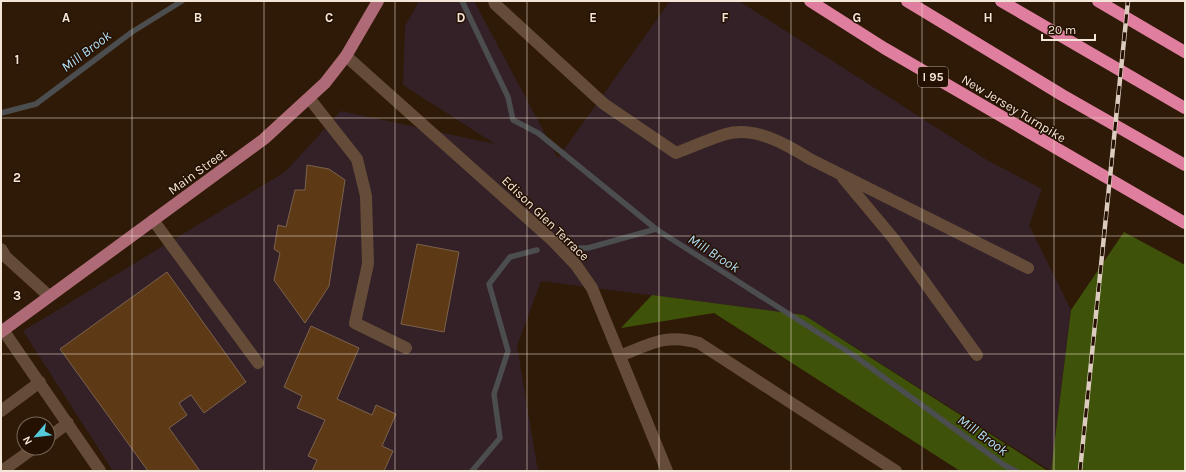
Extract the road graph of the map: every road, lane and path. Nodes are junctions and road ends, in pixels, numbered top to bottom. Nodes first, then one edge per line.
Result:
1 (378, 1) edge
2 (494, 1) edge
3 (810, 1) edge
4 (907, 1) edge
5 (1001, 1) edge
6 (1098, 1) edge
7 (1182, 50) edge
8 (346, 56) junction
9 (309, 98) junction
10 (1185, 108) edge
11 (1185, 165) edge
12 (839, 174) junction
13 (153, 220) junction
14 (1185, 223) edge
15 (1, 249) edge
16 (1028, 268) dead end
17 (49, 296) junction
18 (2, 331) edge
19 (406, 348) dead end
20 (977, 355) dead end
21 (620, 356) junction
22 (258, 364) dead end
23 (40, 382) junction
24 (1, 411) edge
25 (68, 424) junction
26 (56, 432) edge
27 (23, 456) edge
28 (2, 471) edge
29 (100, 471) edge
30 (667, 471) edge
31 (896, 471) edge

1 - 8 main road, Main Street
2 - 12 street
3 - 14 highway, New Jersey Turnpike / I 95
4 - 11 highway
5 - 10 highway
6 - 7 highway
8 - 9 main road, Main Street
8 - 21 street, Edison Glen Terrace
9 - 13 main road, Main Street
9 - 19 street
12 - 16 street
12 - 20 street
13 - 17 main road, Main Street
13 - 22 street
15 - 17 street
17 - 18 main road, Main Street
18 - 23 street
21 - 30 street, Edison Glen Terrace
21 - 31 street
23 - 24 street
23 - 25 street
25 - 26 street
25 - 29 street
27 - 28 street

